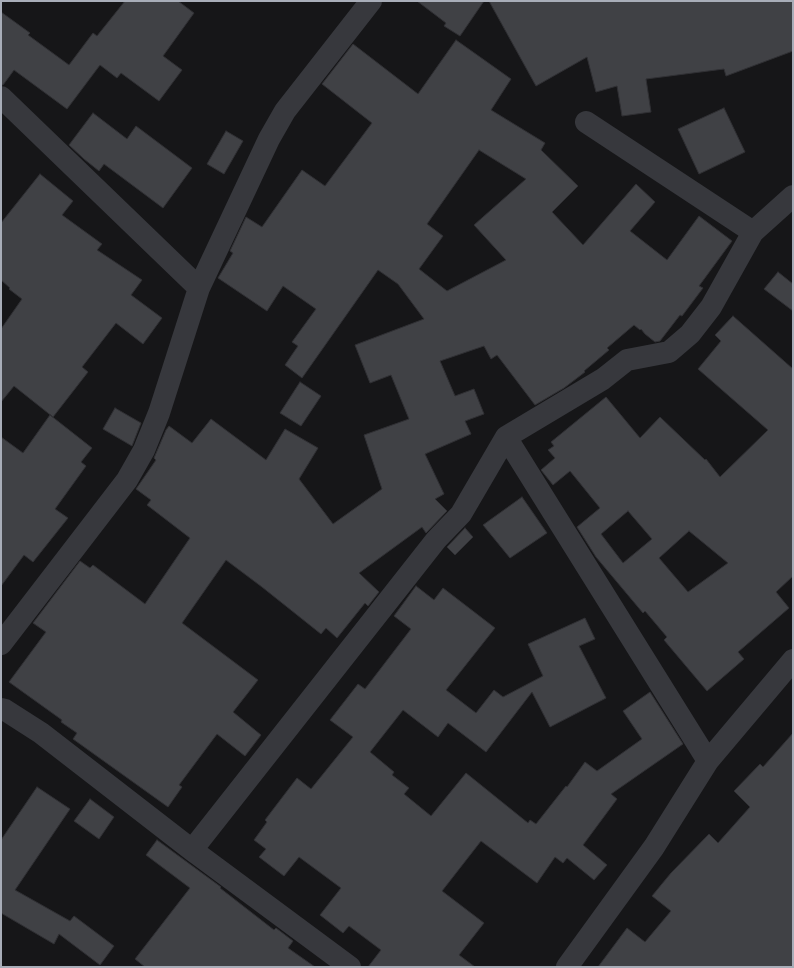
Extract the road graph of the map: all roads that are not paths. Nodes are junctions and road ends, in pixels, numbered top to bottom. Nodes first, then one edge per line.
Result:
1 (371, 1) edge
2 (1, 97) edge
3 (586, 122) dead end
4 (793, 196) edge
5 (754, 232) junction
6 (199, 288) junction
7 (506, 437) junction
8 (1, 644) edge
9 (793, 660) edge
10 (1, 709) edge
11 (708, 761) junction
12 (192, 850) junction
13 (350, 967) edge
14 (567, 967) edge

1 - 6 street
2 - 6 street
3 - 5 street
4 - 5 street
5 - 7 street
6 - 8 street
7 - 11 street
7 - 12 street
9 - 11 street
10 - 12 street
11 - 14 street
12 - 13 street

